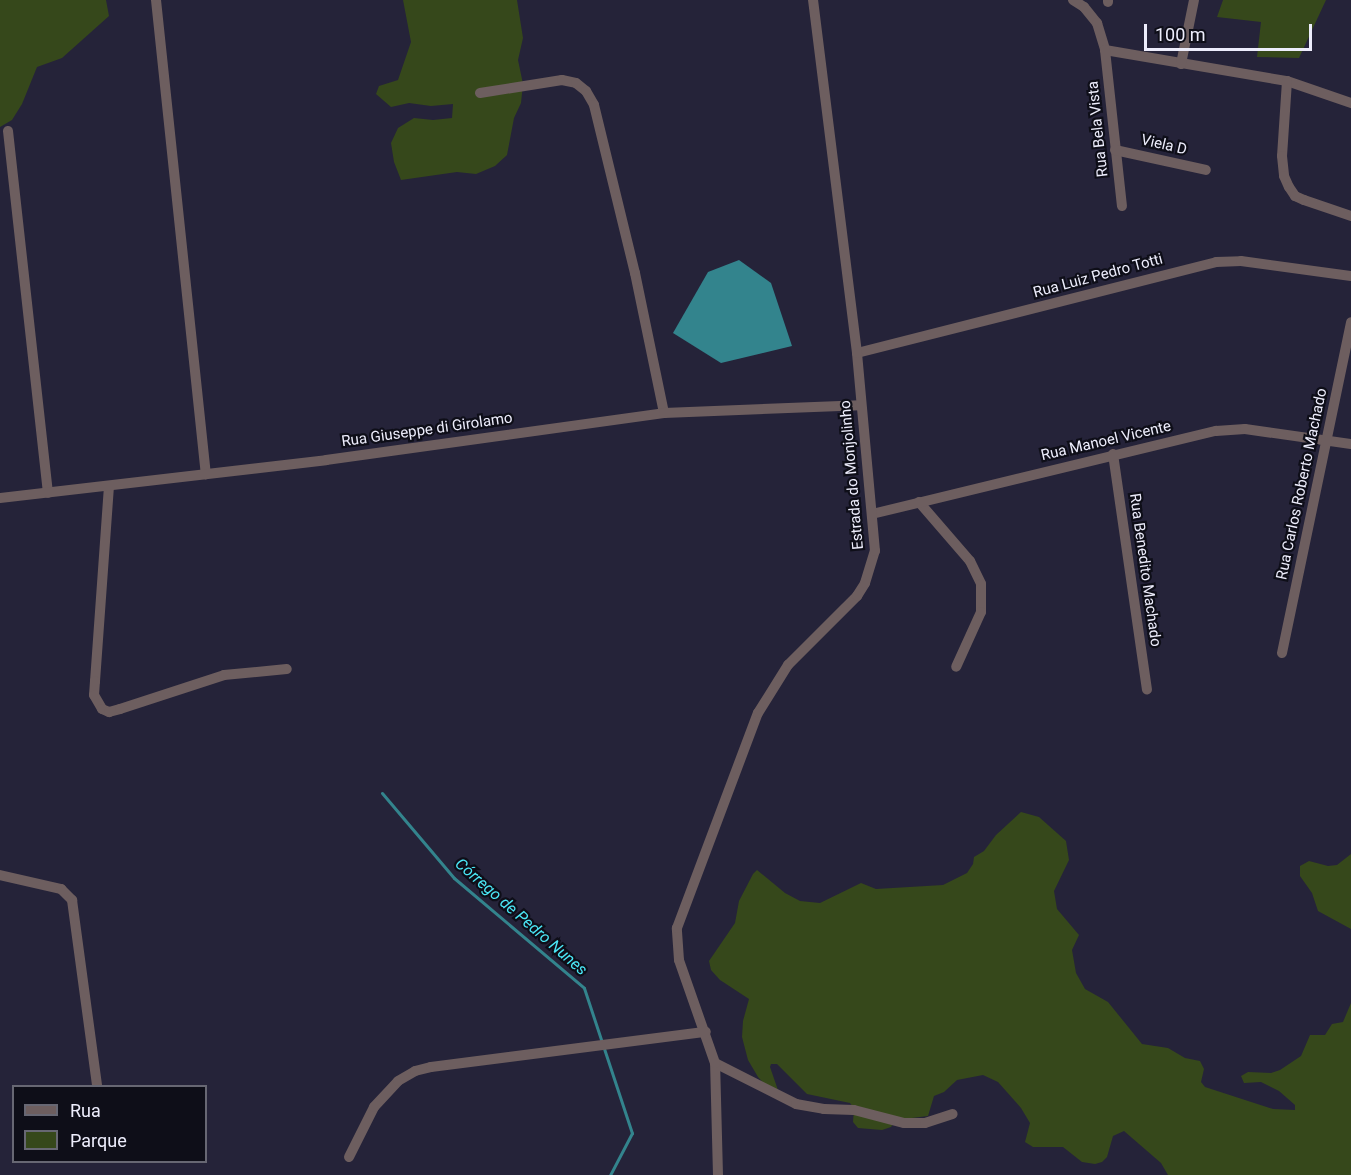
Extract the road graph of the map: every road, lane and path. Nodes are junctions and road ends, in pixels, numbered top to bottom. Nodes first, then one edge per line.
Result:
1 (156, 0) edge
2 (813, 0) edge
3 (1073, 0) edge
4 (1194, 0) edge
5 (1105, 50) junction
6 (1181, 64) junction
7 (1287, 81) junction
8 (480, 93) dead end
9 (1351, 103) edge
10 (8, 131) dead end
11 (1116, 150) junction
12 (1206, 170) dead end
13 (1122, 206) dead end
14 (1351, 216) edge
15 (1351, 276) edge
16 (1351, 322) edge
17 (857, 353) junction
18 (860, 405) junction
19 (664, 413) junction
20 (1327, 441) junction
21 (1351, 444) edge
22 (1113, 454) junction
23 (206, 474) junction
24 (109, 486) junction
25 (48, 493) junction
26 (0, 498) edge
27 (919, 502) junction
28 (872, 514) junction
29 (1282, 653) dead end
30 (956, 667) dead end
31 (287, 669) dead end
32 (1147, 690) dead end
33 (0, 875) edge
34 (706, 1032) junction
35 (716, 1064) junction
36 (97, 1085) edge
37 (953, 1114) dead end
38 (349, 1157) dead end
39 (717, 1175) edge

1 - 23 street
2 - 17 street, Estrada do Monjolinho
3 - 5 street, Rua Bela Vista
4 - 6 street
5 - 6 street
5 - 11 street, Rua Bela Vista
6 - 7 street
7 - 9 street
7 - 14 street
8 - 19 street
10 - 25 street
11 - 12 street, Viela D
11 - 13 street, Rua Bela Vista
15 - 17 street, Rua Luiz Pedro Totti
16 - 20 street, Rua Carlos Roberto Machado
17 - 18 street, Estrada do Monjolinho
18 - 19 street, Rua Giuseppe di Girolamo
18 - 28 street, Estrada do Monjolinho
19 - 23 street, Rua Giuseppe di Girolamo
20 - 21 street, Rua Manoel Vicente
20 - 22 street, Rua Manoel Vicente
20 - 29 street, Rua Carlos Roberto Machado
22 - 27 street, Rua Manoel Vicente
22 - 32 street, Rua Benedito Machado
23 - 24 street, Rua Giuseppe di Girolamo
24 - 25 street, Rua Giuseppe di Girolamo
24 - 31 street
25 - 26 street, Rua Giuseppe di Girolamo
27 - 28 street, Rua Manoel Vicente
27 - 30 street
28 - 34 street, Estrada do Monjolinho
33 - 36 street
34 - 35 street, Estrada do Monjolinho
34 - 38 street
35 - 37 street
35 - 39 street, Estrada do Monjolinho

